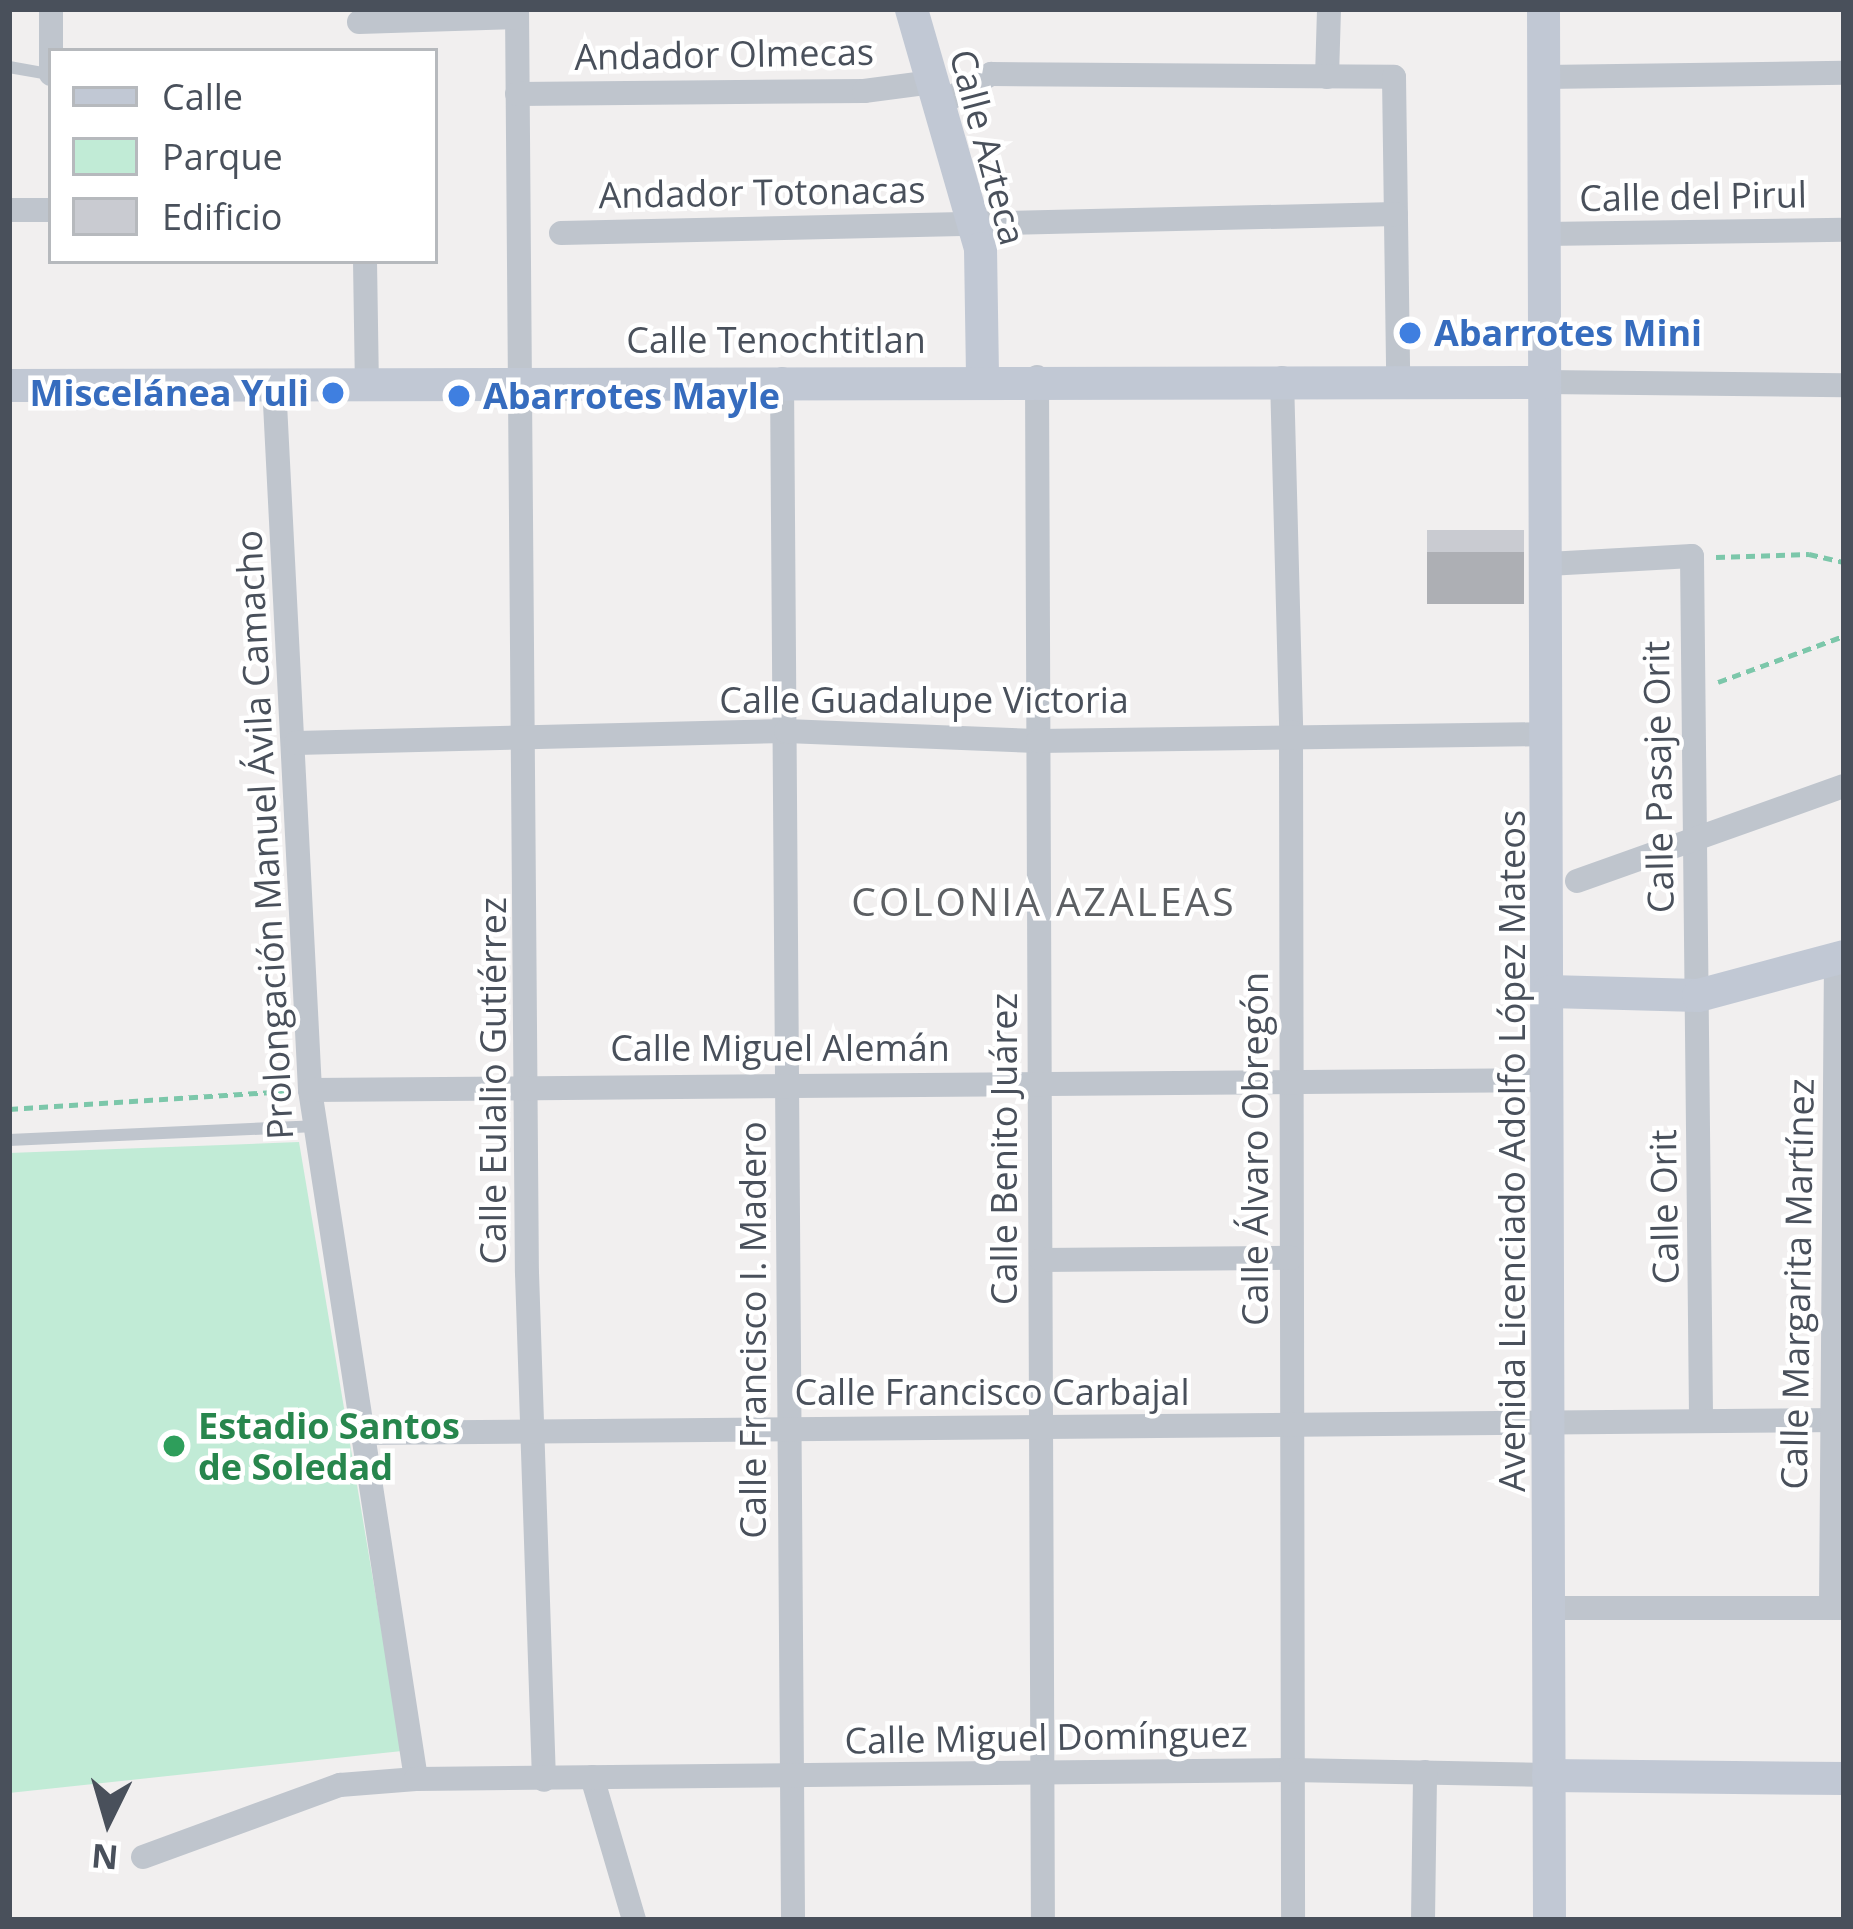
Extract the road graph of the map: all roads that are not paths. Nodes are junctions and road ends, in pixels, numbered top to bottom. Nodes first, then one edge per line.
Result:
1 (51, 9) edge
2 (910, 9) edge
3 (1329, 9) edge
4 (1543, 9) edge
5 (517, 13) edge
6 (358, 16) edge
7 (50, 48) edge
8 (359, 48) edge
9 (9, 68) edge
10 (1844, 73) edge
11 (48, 74) edge
12 (1327, 77) junction
13 (1545, 77) junction
14 (935, 93) junction
15 (518, 94) junction
16 (9, 210) edge
17 (48, 210) edge
18 (1396, 214) junction
19 (975, 222) junction
20 (1844, 230) edge
21 (561, 232) dead end
22 (1544, 234) junction
23 (364, 264) edge
24 (982, 377) junction
25 (1036, 377) junction
26 (1282, 378) junction
27 (1398, 378) junction
28 (782, 379) junction
29 (519, 381) junction
30 (368, 382) junction
31 (1544, 382) junction
32 (274, 383) junction
33 (9, 385) edge
34 (1844, 386) edge
35 (1548, 564) junction
36 (786, 731) junction
37 (1291, 732) junction
38 (1550, 734) junction
39 (528, 741) junction
40 (1038, 741) junction
41 (296, 743) junction
42 (1844, 786) edge
43 (1696, 837) junction
44 (1577, 880) dead end
45 (1840, 958) edge
46 (1549, 991) junction
47 (1698, 995) junction
48 (1293, 1079) junction
49 (1551, 1080) junction
50 (1040, 1082) junction
51 (531, 1084) junction
52 (789, 1084) junction
53 (310, 1090) junction
54 (315, 1126) junction
55 (9, 1140) edge
56 (1291, 1258) junction
57 (1041, 1260) junction
58 (1702, 1418) junction
59 (1837, 1420) edge
60 (1553, 1422) junction
61 (1288, 1427) junction
62 (786, 1428) junction
63 (1040, 1430) junction
64 (537, 1431) junction
65 (359, 1433) junction
66 (1552, 1608) junction
67 (1838, 1608) edge
68 (1291, 1770) junction
69 (1425, 1772) junction
70 (1043, 1773) junction
71 (792, 1775) junction
72 (1548, 1775) junction
73 (592, 1778) junction
74 (1844, 1778) edge
75 (416, 1779) junction
76 (544, 1780) junction
77 (143, 1857) dead end
78 (634, 1920) edge
79 (793, 1920) edge
80 (1043, 1920) edge
81 (1293, 1920) edge
82 (1423, 1920) edge
83 (1549, 1920) edge

1 - 7 street
2 - 14 street, Calle Azteca
3 - 12 street
4 - 13 street, Avenida Licenciado Adolfo López Mateos
5 - 6 street
5 - 15 street, Calle Eulalio Gutiérrez
6 - 8 street
9 - 11 lane
10 - 13 street
12 - 14 street, Andador Olmecas
12 - 18 street, Andador Olmecas
13 - 22 street, Avenida Licenciado Adolfo López Mateos
14 - 15 street, Andador Olmecas
14 - 19 street, Calle Azteca
15 - 29 street, Calle Eulalio Gutiérrez
16 - 17 street
18 - 19 street, Andador Totonacas
18 - 27 street
19 - 21 street, Andador Totonacas
19 - 24 street, Calle Azteca
20 - 22 street, Calle del Pirul
22 - 31 street, Avenida Licenciado Adolfo López Mateos
23 - 30 street
24 - 25 street, Calle Tenochtitlan
24 - 28 street, Calle Tenochtitlan
25 - 26 street, Calle Tenochtitlan
25 - 40 street, Calle Benito Juárez
26 - 27 street, Calle Tenochtitlan
26 - 37 street, Calle Álvaro Obregón
27 - 31 street, Calle Tenochtitlan
28 - 29 street, Calle Tenochtitlan
28 - 36 street, Calle Francisco I. Madero
29 - 30 street, Calle Tenochtitlan
29 - 39 street, Calle Eulalio Gutiérrez
30 - 32 street, Calle Tenochtitlan
31 - 34 street
31 - 35 street, Avenida Licenciado Adolfo López Mateos
32 - 33 street, Calle Tenochtitlan
32 - 41 street, Prolongación Manuel Ávila Camacho
35 - 38 street, Avenida Licenciado Adolfo López Mateos
35 - 43 street, Calle Pasaje Orit
36 - 39 street, Calle Guadalupe Victoria
36 - 40 street, Calle Guadalupe Victoria
36 - 52 street, Calle Francisco I. Madero
37 - 38 street, Calle Guadalupe Victoria
37 - 40 street, Calle Guadalupe Victoria
37 - 48 street, Calle Álvaro Obregón
38 - 46 street, Avenida Licenciado Adolfo López Mateos
39 - 41 street, Calle Guadalupe Victoria
39 - 51 street, Calle Eulalio Gutiérrez
40 - 50 street, Calle Benito Juárez
41 - 53 street, Prolongación Manuel Ávila Camacho
42 - 43 street
43 - 44 street
43 - 47 street, Calle Pasaje Orit
45 - 47 street
45 - 59 street, Calle Margarita Martínez
46 - 47 street
46 - 49 street, Avenida Licenciado Adolfo López Mateos
47 - 58 street, Calle Orit
48 - 49 street, Calle Miguel Alemán
48 - 50 street, Calle Miguel Alemán
48 - 56 street, Calle Álvaro Obregón
49 - 60 street, Avenida Licenciado Adolfo López Mateos
50 - 52 street, Calle Miguel Alemán
50 - 57 street, Calle Benito Juárez
51 - 52 street, Calle Miguel Alemán
51 - 53 street, Calle Miguel Alemán
51 - 64 street, Calle Eulalio Gutiérrez
52 - 62 street, Calle Francisco I. Madero
53 - 54 street, Prolongación Manuel Ávila Camacho
54 - 55 lane
54 - 65 street, Prolongación Manuel Ávila Camacho
56 - 57 street
56 - 61 street, Calle Álvaro Obregón
57 - 63 street, Calle Benito Juárez
58 - 59 street, Calle Francisco Carbajal
58 - 60 street, Calle Francisco Carbajal
59 - 67 street, Calle Margarita Martínez
60 - 61 street, Calle Francisco Carbajal
60 - 66 street, Avenida Licenciado Adolfo López Mateos
61 - 63 street, Calle Francisco Carbajal
61 - 68 street, Calle Álvaro Obregón
62 - 63 street, Calle Francisco Carbajal
62 - 64 street, Calle Francisco Carbajal
62 - 71 street, Calle Francisco I. Madero
63 - 70 street, Calle Benito Juárez
64 - 65 street, Calle Francisco Carbajal
64 - 76 street, Calle Eulalio Gutiérrez
65 - 75 street, Prolongación Manuel Ávila Camacho
66 - 67 street
66 - 72 street, Avenida Licenciado Adolfo López Mateos
68 - 69 street, Calle Miguel Domínguez
68 - 70 street, Calle Miguel Domínguez
68 - 81 street, Calle Álvaro Obregón
69 - 72 street, Calle Miguel Domínguez
69 - 82 street
70 - 71 street, Calle Miguel Domínguez
70 - 80 street, Calle Benito Juárez
71 - 73 street, Calle Miguel Domínguez
71 - 79 street, Calle Francisco I. Madero
72 - 74 street
72 - 83 street, Avenida Licenciado Adolfo López Mateos
73 - 76 street, Calle Miguel Domínguez
73 - 78 street
75 - 76 street, Calle Miguel Domínguez
75 - 77 street, Calle Miguel Domínguez

